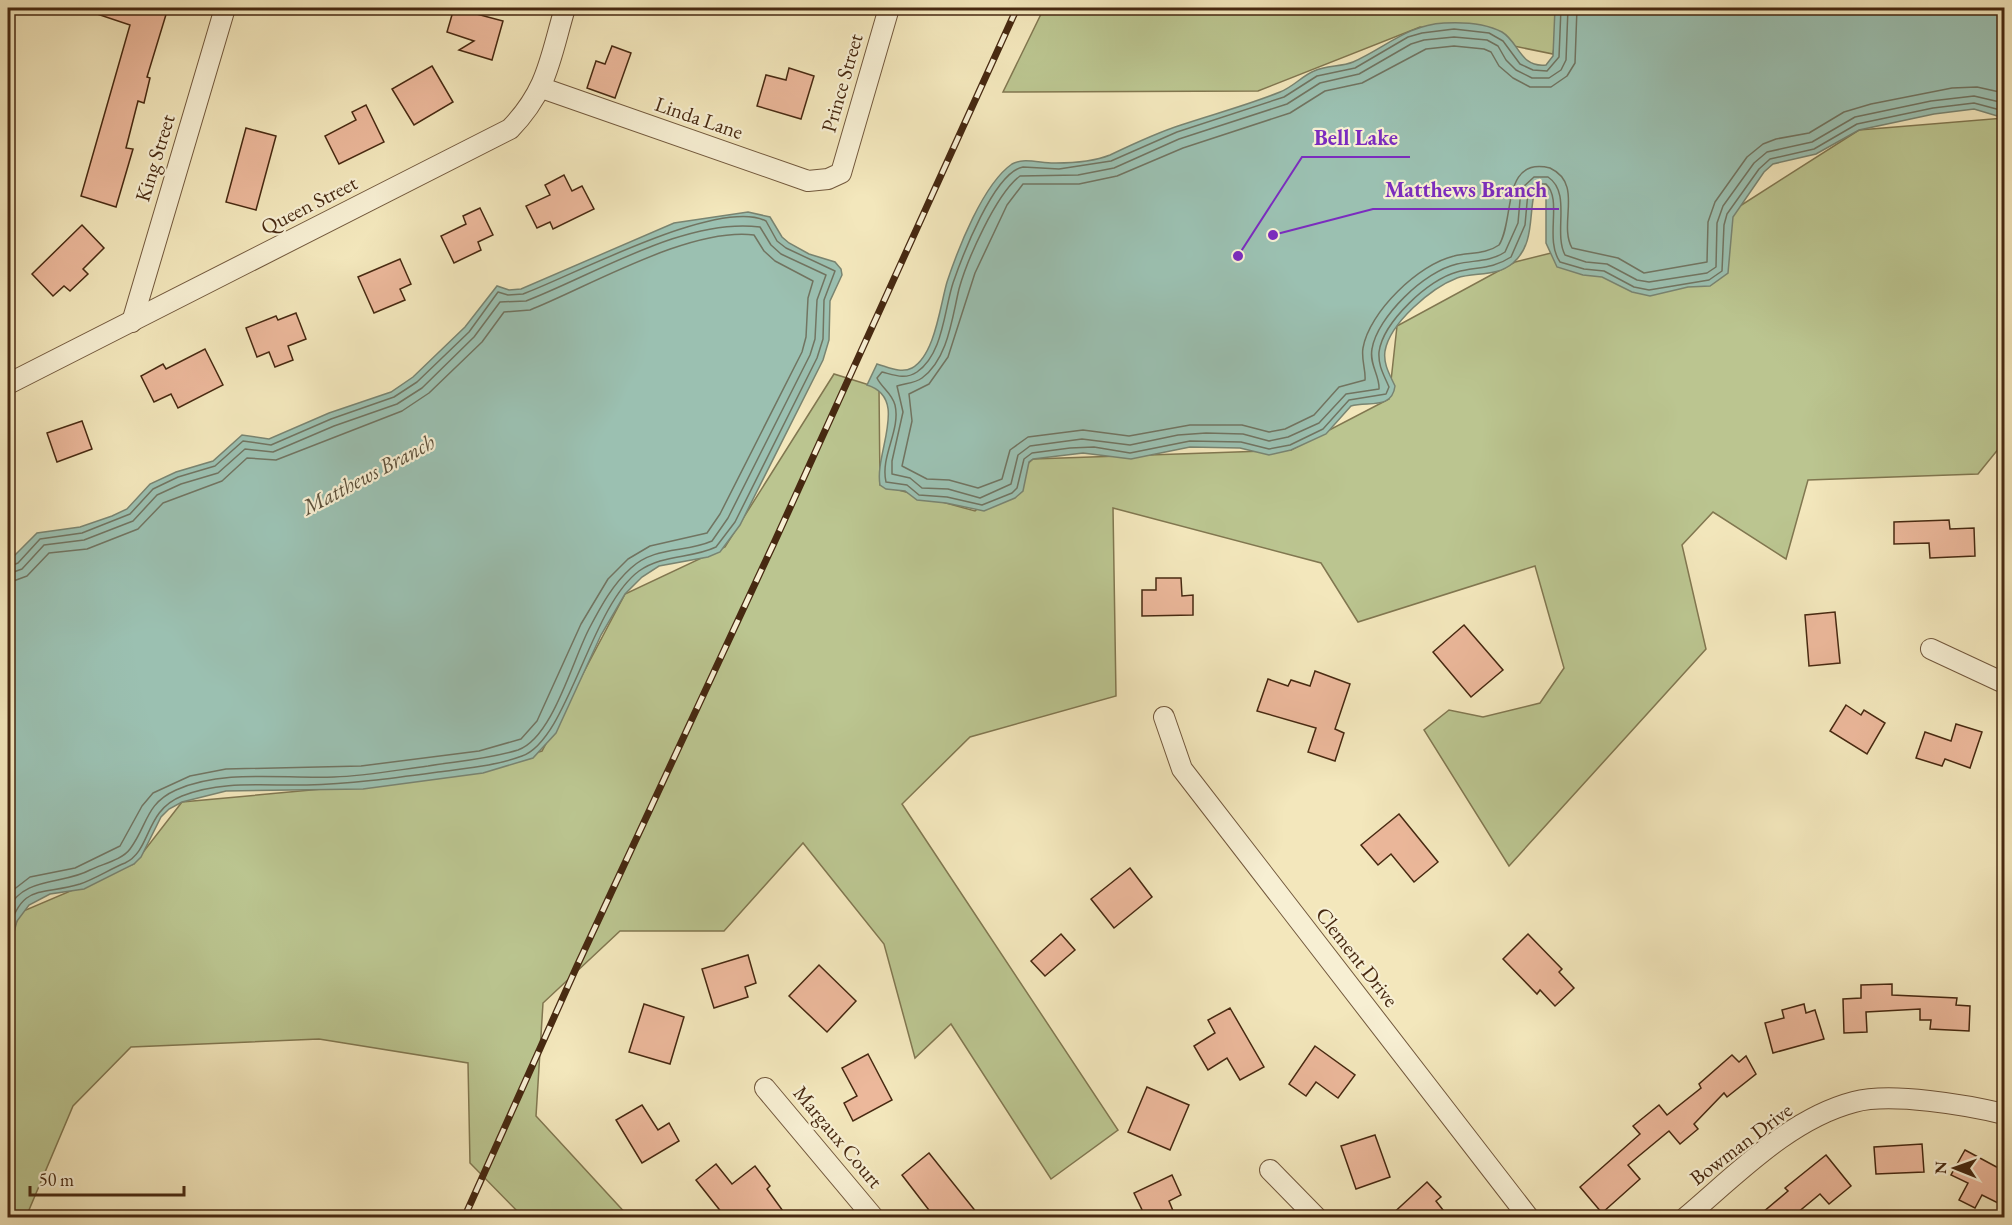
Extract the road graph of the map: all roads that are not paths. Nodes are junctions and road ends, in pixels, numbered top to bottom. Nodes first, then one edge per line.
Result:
1 (225, 8) edge
2 (565, 8) edge
3 (890, 8) edge
4 (542, 88) junction
5 (841, 173) joint
6 (132, 322) junction
7 (8, 384) edge
8 (1931, 649) dead end
9 (2004, 683) edge
10 (1164, 717) dead end
11 (765, 1088) dead end
12 (2004, 1114) edge
13 (1270, 1170) dead end
14 (874, 1218) edge
15 (1317, 1218) edge
16 (1529, 1218) edge
17 (1685, 1218) edge

1 - 6 street, King Street
2 - 4 street, Queen Street
3 - 5 street, Prince Street
4 - 5 street, Linda Lane
4 - 6 street, Queen Street
6 - 7 street, Queen Street
8 - 9 street
10 - 16 street, Clement Drive
11 - 14 street, Margaux Court
12 - 17 street, Bowman Drive
13 - 15 street

